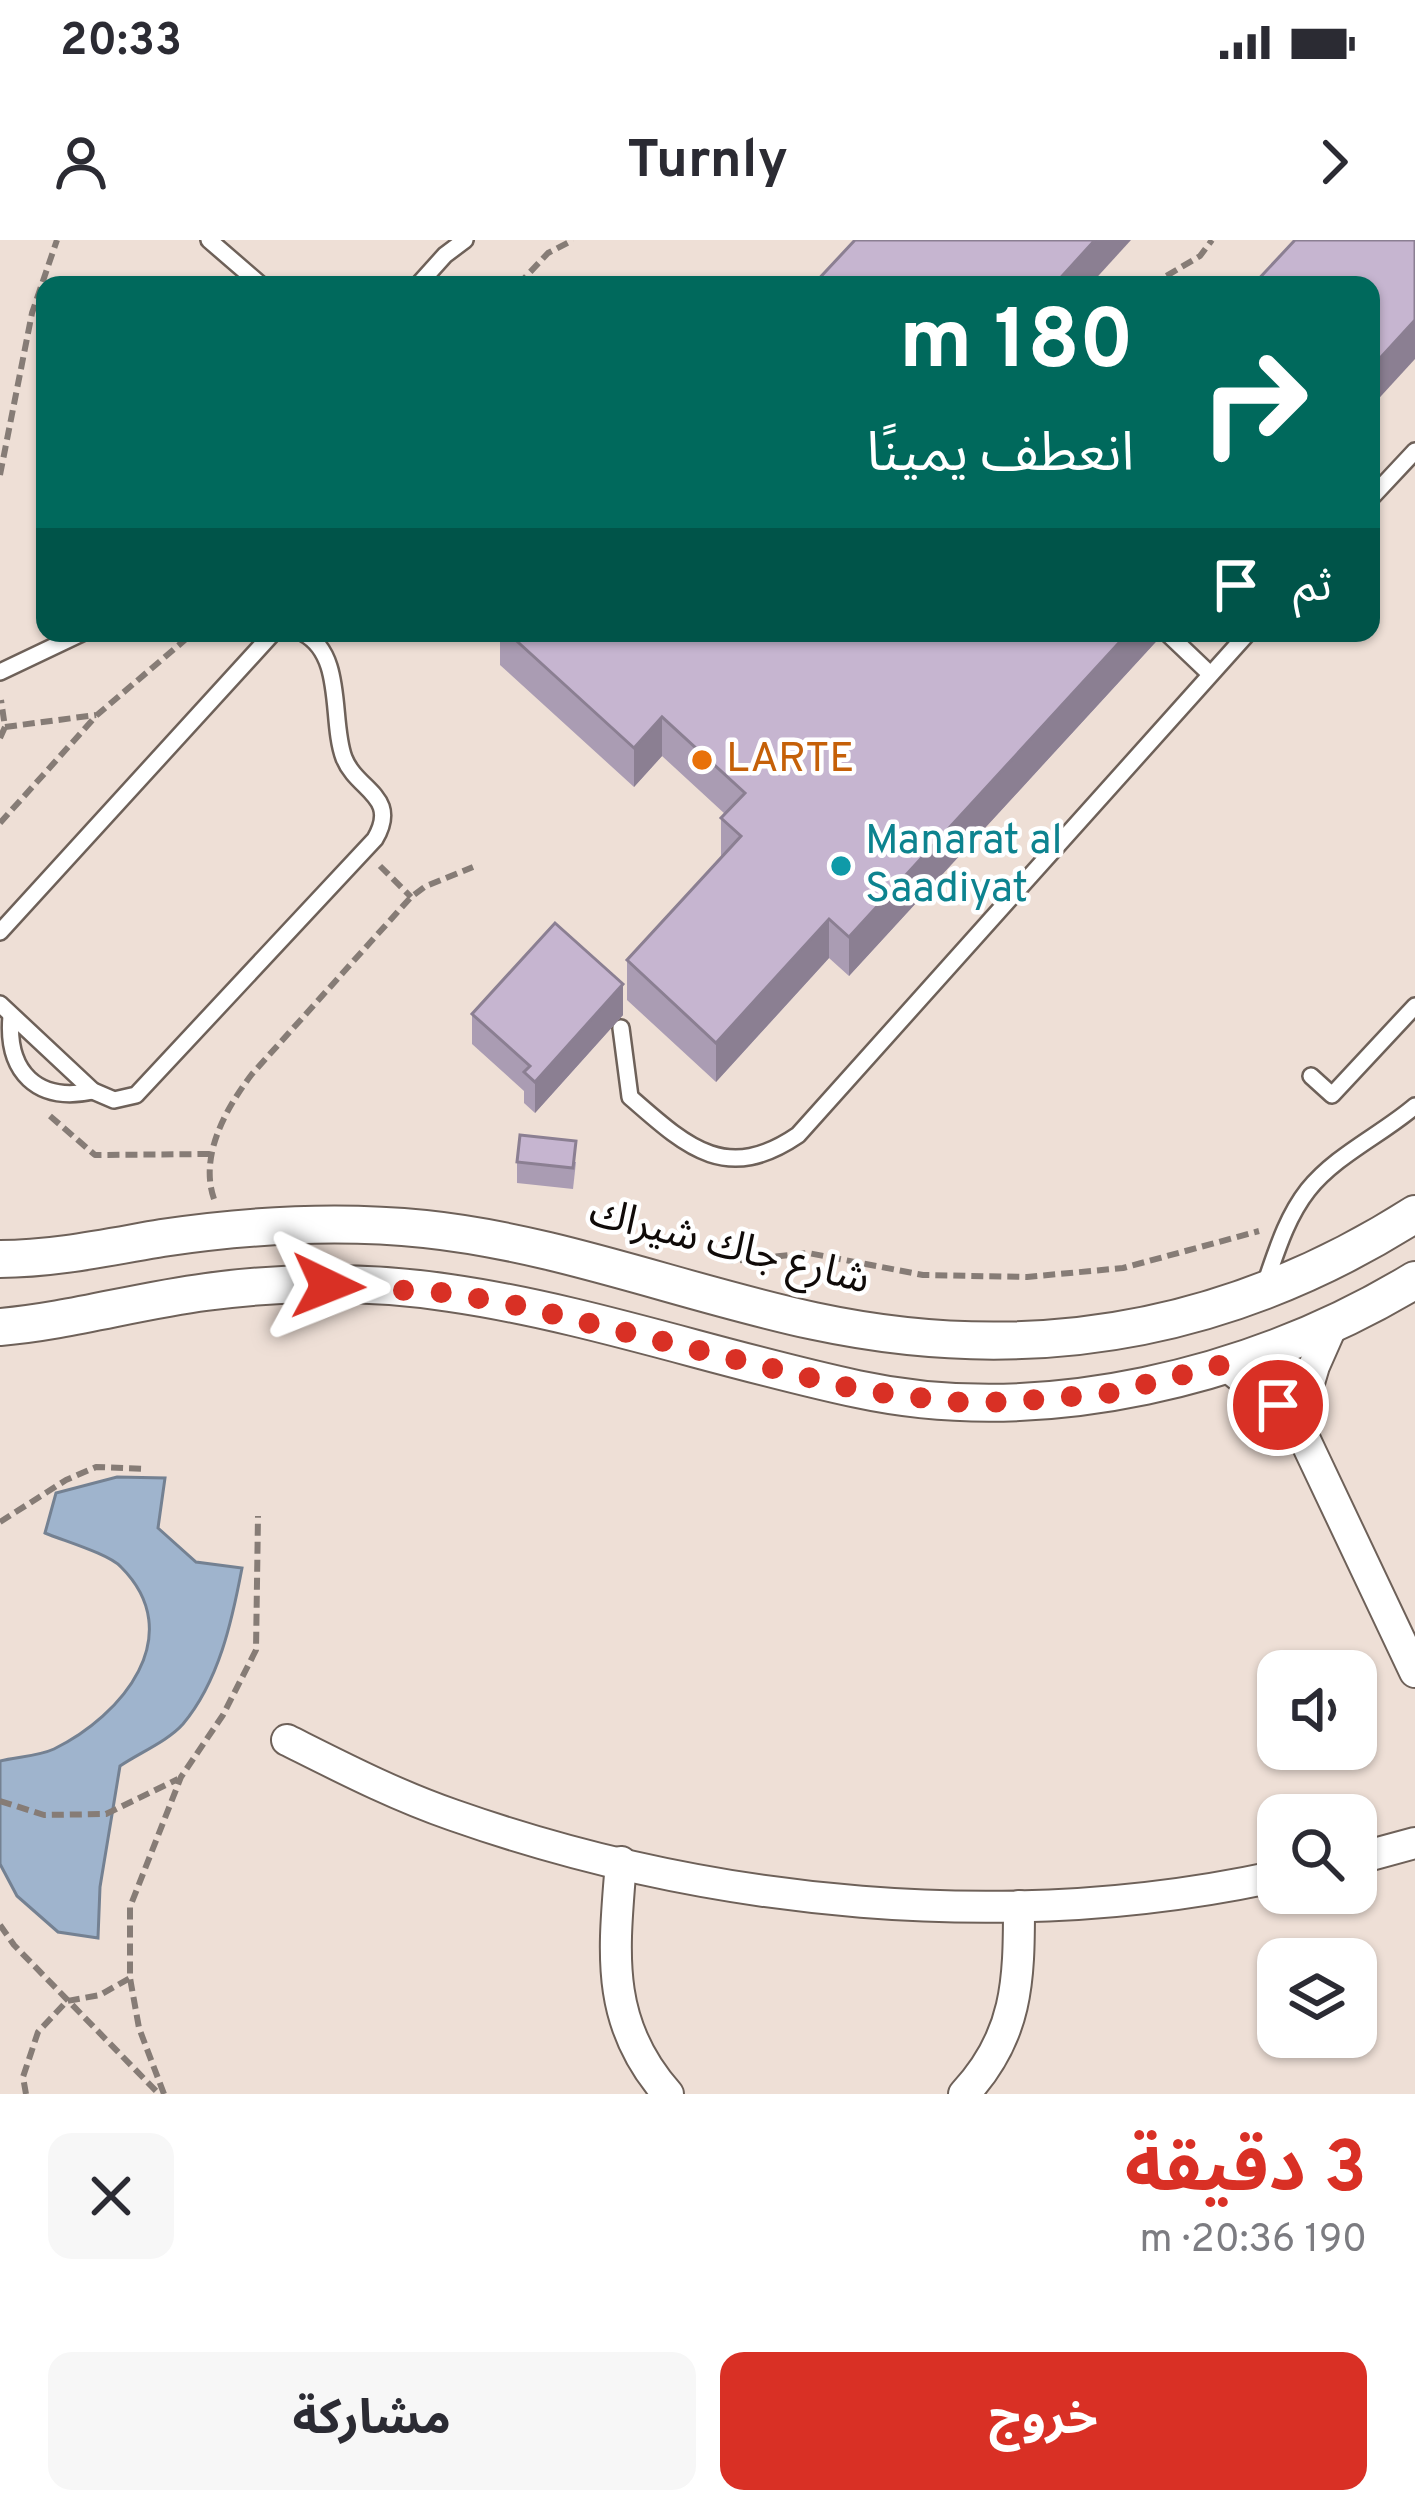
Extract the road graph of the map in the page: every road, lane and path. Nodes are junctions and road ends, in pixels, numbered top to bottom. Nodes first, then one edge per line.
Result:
1 (57, 240) edge
2 (209, 240) edge
3 (465, 240) edge
4 (573, 240) edge
5 (1212, 240) edge
6 (447, 248) edge
7 (45, 276) edge
8 (251, 276) edge
9 (425, 276) edge
10 (527, 276) edge
11 (1166, 276) edge
12 (36, 301) edge
13 (1415, 451) edge
14 (0, 475) edge
15 (1380, 488) edge
16 (63, 642) edge
17 (182, 642) edge
18 (265, 642) edge
19 (313, 642) edge
20 (1176, 642) edge
21 (1240, 642) edge
22 (0, 672) edge
23 (1210, 674) junction
24 (1, 700) edge
25 (97, 715) junction
26 (4, 728) junction
27 (0, 738) edge
28 (0, 824) edge
29 (364, 850) junction
30 (473, 867) dead end
31 (411, 898) junction
32 (0, 932) edge
33 (1415, 1006) edge
34 (6, 1010) edge
35 (621, 1028) dead end
36 (1312, 1076) dead end
37 (93, 1091) junction
38 (1415, 1106) edge
39 (48, 1114) dead end
40 (212, 1154) junction
41 (218, 1214) dead end
42 (1415, 1214) edge
43 (61, 1254) junction
44 (0, 1259) edge
45 (1415, 1280) edge
46 (0, 1282) edge
47 (1262, 1294) junction
48 (1333, 1323) junction
49 (0, 1327) edge
50 (1225, 1364) junction
51 (1298, 1424) junction
52 (145, 1468) dead end
53 (257, 1516) dead end
54 (0, 1522) edge
55 (1415, 1672) edge
56 (286, 1740) dead end
57 (181, 1777) junction
58 (0, 1801) edge
59 (1415, 1843) edge
60 (1377, 1853) edge
61 (621, 1862) junction
62 (1257, 1879) edge
63 (1019, 1906) junction
64 (0, 1925) edge
65 (130, 1978) junction
66 (68, 2001) junction
67 (26, 2094) edge
68 (161, 2094) edge
69 (668, 2094) edge
70 (964, 2094) edge

1 - 7 path
2 - 8 lane
3 - 6 lane
4 - 10 path
5 - 11 path
6 - 9 lane
12 - 14 path
13 - 15 lane
16 - 22 lane
17 - 25 path
18 - 32 lane
19 - 29 lane
20 - 23 lane
21 - 23 lane
23 - 35 lane
24 - 26 path
25 - 26 path
25 - 28 path
26 - 27 path
29 - 31 path
29 - 37 lane
30 - 31 path
31 - 40 path
33 - 36 lane
34 - 37 lane
34 - 37 lane
38 - 47 lane
39 - 40 path
40 - 41 path
42 - 47 street, شارع جاك شيراك
43 - 44 street, شارع جاك شيراك
43 - 46 street
43 - 47 street, شارع جاك شيراك
45 - 48 street
48 - 50 street
48 - 51 street
49 - 50 street
50 - 51 street
51 - 55 street
52 - 54 path
53 - 57 path
56 - 61 street
57 - 58 path
57 - 65 path
59 - 60 street
61 - 63 street
61 - 69 street
62 - 63 street
63 - 70 street
64 - 66 path
65 - 66 path
65 - 68 path
66 - 67 path
66 - 68 path

